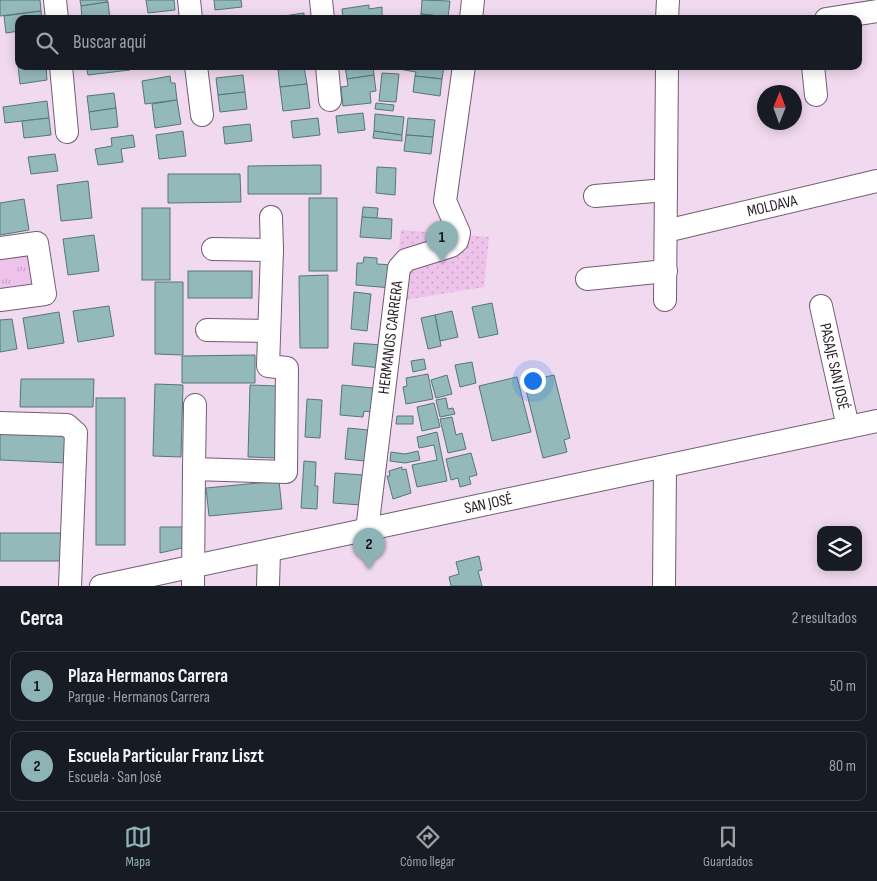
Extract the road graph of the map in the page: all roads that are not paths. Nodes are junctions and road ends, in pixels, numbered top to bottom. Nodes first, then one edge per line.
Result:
1 (55, 0) edge
2 (189, 0) edge
3 (321, 0) edge
4 (473, 0) edge
5 (668, 0) edge
6 (877, 11) edge
7 (57, 15) edge
8 (191, 15) edge
9 (323, 15) edge
10 (471, 15) edge
11 (667, 15) edge
12 (852, 15) edge
13 (61, 70) edge
14 (196, 70) edge
15 (327, 70) edge
16 (463, 70) edge
17 (667, 70) edge
18 (813, 70) edge
19 (816, 95) dead end
20 (330, 100) dead end
21 (202, 115) dead end
22 (67, 132) dead end
23 (877, 181) edge
24 (666, 190) junction
25 (595, 196) dead end
26 (271, 217) dead end
27 (666, 230) junction
28 (0, 248) edge
29 (213, 249) dead end
30 (272, 250) junction
31 (666, 271) junction
32 (587, 279) dead end
33 (0, 300) edge
34 (665, 300) dead end
35 (822, 306) dead end
36 (207, 330) dead end
37 (269, 331) junction
38 (195, 405) dead end
39 (877, 421) edge
40 (0, 423) edge
41 (848, 428) junction
42 (665, 467) junction
43 (194, 469) junction
44 (367, 530) junction
45 (269, 551) junction
46 (193, 576) edge
47 (70, 586) edge
48 (101, 586) edge
49 (268, 586) edge
50 (664, 586) edge

1 - 7 street
2 - 8 street
3 - 9 street
4 - 10 street
5 - 11 street
6 - 12 street
13 - 22 street
14 - 21 street
15 - 20 street
16 - 44 street, HERMANOS CARRERA
17 - 24 street
18 - 19 street
23 - 27 street, MOLDAVA
24 - 25 street
24 - 27 street
26 - 30 street
27 - 31 street
28 - 33 street
29 - 30 street
30 - 37 street
31 - 32 street
31 - 34 street
35 - 41 street, PASAJE SAN JOSÉ
36 - 37 street
37 - 43 street
38 - 43 street
39 - 41 street, SAN JOSÉ
40 - 47 street
41 - 42 street, SAN JOSÉ
42 - 44 street, SAN JOSÉ
42 - 50 street
43 - 46 street
44 - 45 street, SAN JOSÉ
45 - 46 street, SAN JOSÉ
45 - 49 street
46 - 48 street, SAN JOSÉ

